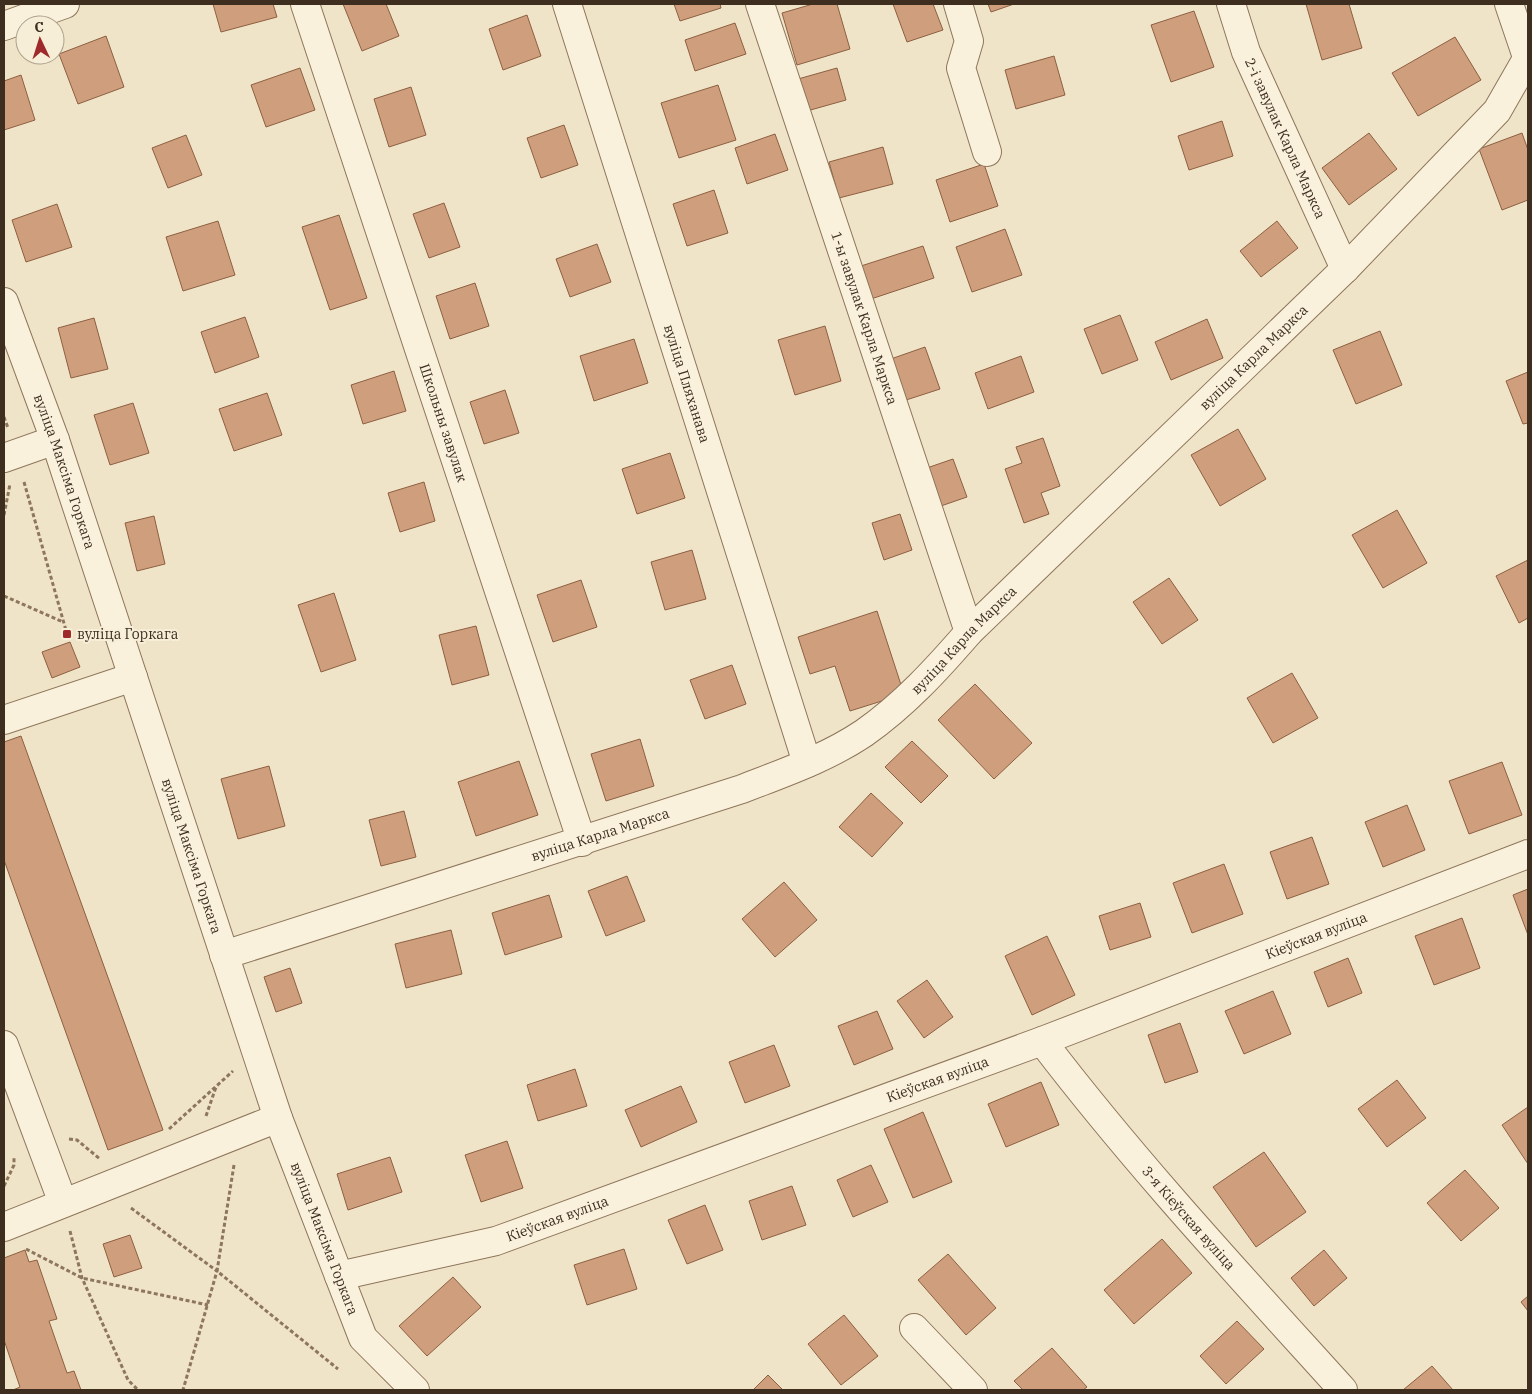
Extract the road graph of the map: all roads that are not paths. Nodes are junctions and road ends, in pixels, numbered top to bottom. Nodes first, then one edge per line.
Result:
1 (65, 4) edge
2 (305, 4) edge
3 (567, 4) edge
4 (760, 4) edge
5 (958, 4) edge
6 (1231, 4) edge
7 (1509, 4) edge
8 (4, 26) edge
9 (1528, 58) edge
10 (987, 152) dead end
11 (1345, 269) junction
12 (4, 302) edge
13 (55, 440) junction
14 (10, 456) edge
15 (969, 632) junction
16 (133, 677) junction
17 (4, 720) edge
18 (807, 763) junction
19 (582, 842) junction
20 (1528, 854) edge
21 (224, 955) junction
22 (1042, 1041) junction
23 (4, 1045) edge
24 (278, 1118) junction
25 (63, 1203) junction
26 (12, 1236) edge
27 (339, 1276) junction
28 (914, 1328) dead end
29 (416, 1390) edge
30 (973, 1390) edge
31 (1343, 1390) edge

1 - 8 street
2 - 19 street, Школьны завулак
3 - 18 street, вуліца Пляханава
4 - 15 street, 1-ы завулак Карла Маркса
5 - 10 street
6 - 11 street, 2-і завулак Карла Маркса
7 - 9 street
9 - 11 street, вуліца Карла Маркса
11 - 15 street, вуліца Карла Маркса
12 - 13 street, вуліца Максіма Горкага
13 - 14 street
13 - 16 street, вуліца Максіма Горкага
15 - 18 street, вуліца Карла Маркса
16 - 17 street
16 - 21 street, вуліца Максіма Горкага
18 - 19 street, вуліца Карла Маркса
19 - 21 street, вуліца Карла Маркса
20 - 22 street, Кіеўская вуліца
21 - 24 street, вуліца Максіма Горкага
22 - 27 street, Кіеўская вуліца
22 - 31 street, 3-я Кіеўская вуліца
23 - 25 street
24 - 25 street
24 - 27 street, вуліца Максіма Горкага
25 - 26 street
27 - 29 street, вуліца Максіма Горкага
28 - 30 street

